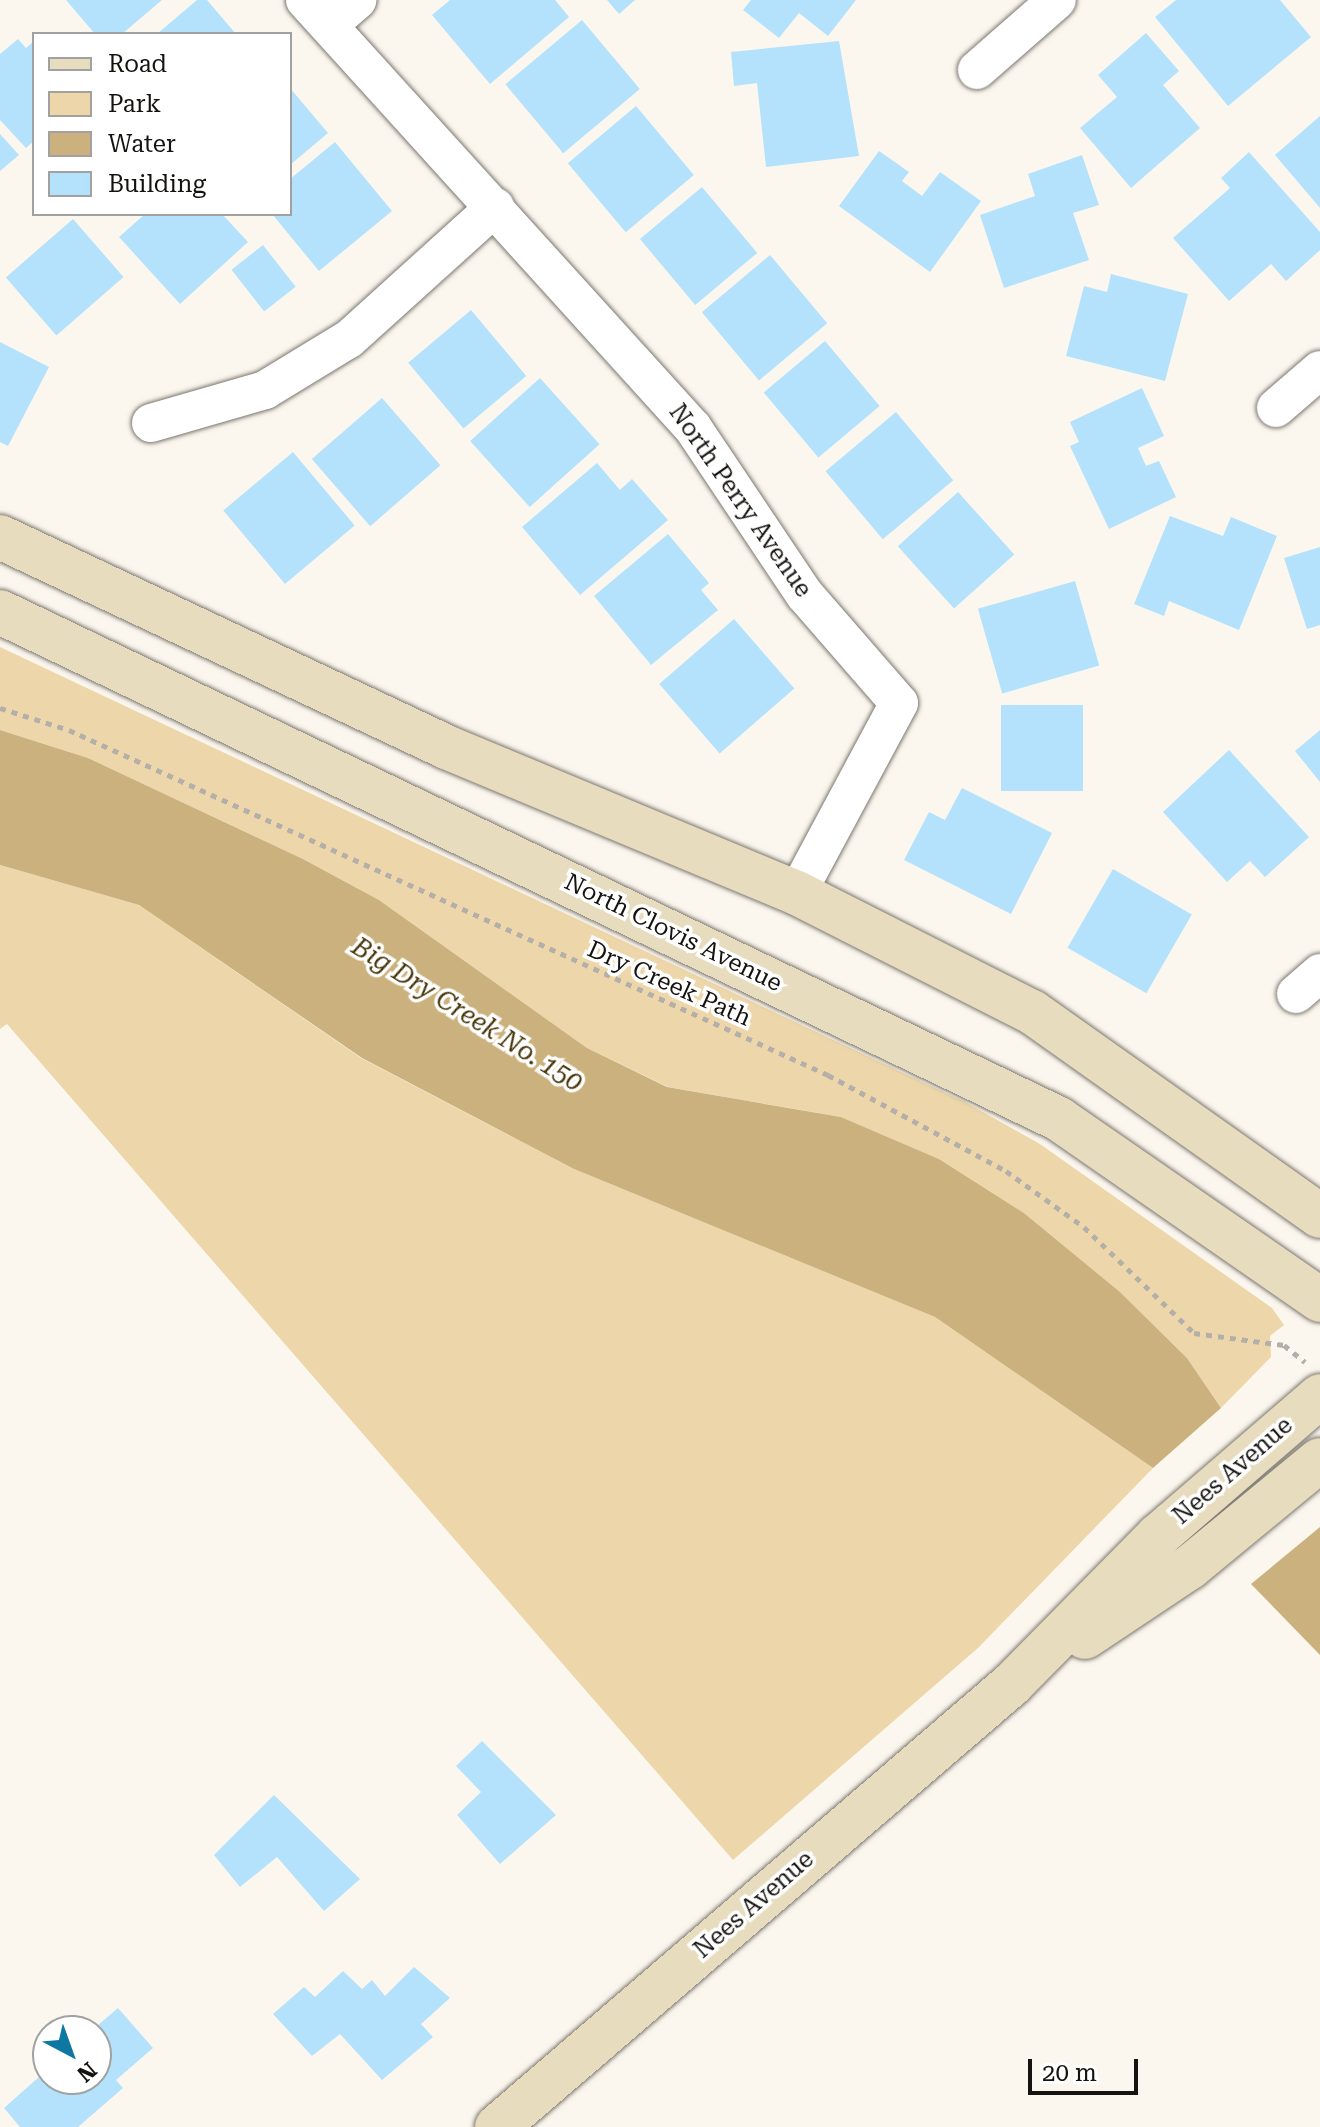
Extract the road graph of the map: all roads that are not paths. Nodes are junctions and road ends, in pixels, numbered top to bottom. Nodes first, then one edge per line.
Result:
1 (1057, 0) edge
2 (331, 8) edge
3 (977, 70) dead end
4 (495, 207) junction
5 (1320, 370) edge
6 (1276, 408) dead end
7 (151, 423) dead end
8 (0, 537) edge
9 (0, 612) edge
10 (797, 893) junction
11 (1320, 1216) edge
12 (1320, 1300) edge
13 (1320, 1396) edge
14 (1320, 1460) edge
15 (1012, 1684) junction
16 (497, 2127) edge

1 - 3 street
2 - 4 street, North Perry Avenue
4 - 7 street
4 - 10 street, North Perry Avenue
5 - 6 street
8 - 10 main road
9 - 12 main road, North Clovis Avenue
10 - 11 main road
13 - 15 main road, Nees Avenue
14 - 15 main road, Nees Avenue
15 - 16 main road, Nees Avenue

